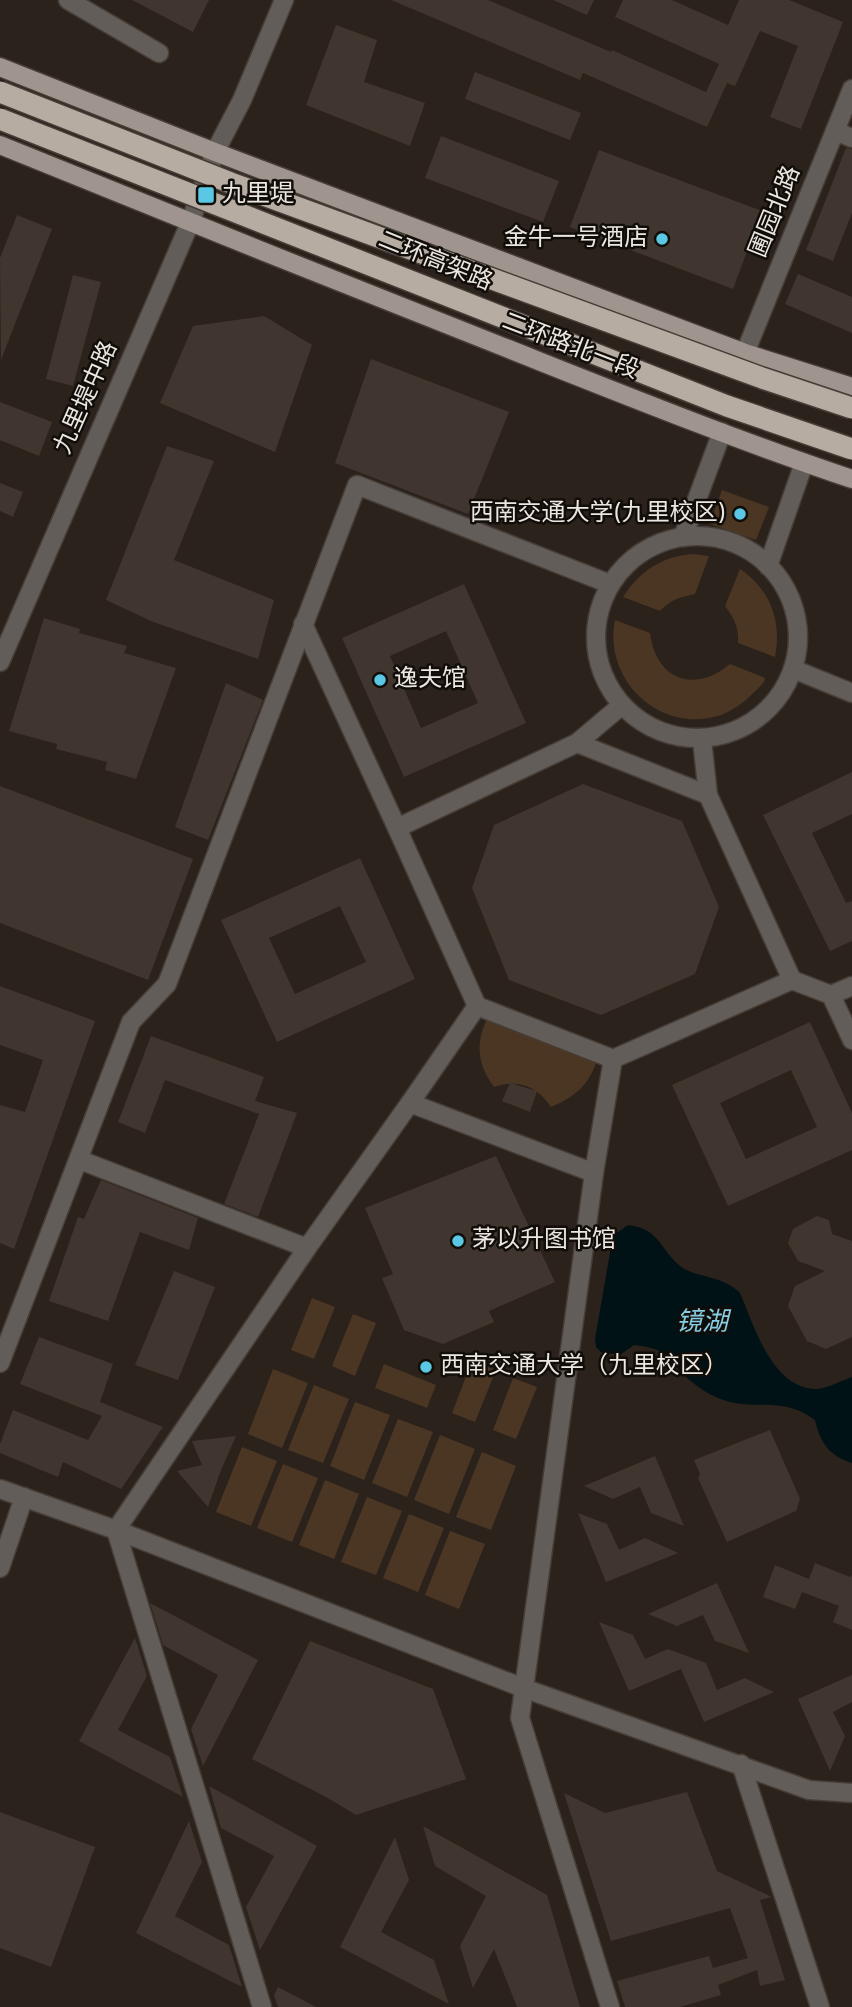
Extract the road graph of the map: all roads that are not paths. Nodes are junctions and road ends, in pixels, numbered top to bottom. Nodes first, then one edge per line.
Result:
1 (68, 0) edge
2 (284, 0) edge
3 (159, 53) dead end
4 (0, 67) edge
5 (852, 89) edge
6 (0, 92) edge
7 (0, 118) edge
8 (835, 131) junction
9 (852, 138) edge
10 (0, 145) edge
11 (215, 152) junction
12 (190, 223) junction
13 (745, 352) junction
14 (852, 387) edge
15 (852, 408) edge
16 (722, 432) junction
17 (852, 449) edge
18 (804, 463) junction
19 (852, 479) edge
20 (683, 537) junction
21 (768, 566) junction
22 (610, 584) junction
23 (303, 624) junction
24 (0, 662) edge
25 (793, 669) junction
26 (852, 693) edge
27 (622, 705) junction
28 (702, 740) junction
29 (577, 743) junction
30 (708, 795) junction
31 (397, 828) junction
32 (792, 980) junction
33 (852, 985) edge
34 (831, 995) junction
35 (477, 1006) junction
36 (852, 1040) edge
37 (613, 1059) junction
38 (410, 1103) junction
39 (80, 1160) junction
40 (594, 1173) junction
41 (307, 1248) junction
42 (0, 1363) edge
43 (0, 1489) edge
44 (24, 1497) junction
45 (116, 1530) junction
46 (0, 1567) edge
47 (526, 1689) junction
48 (741, 1764) junction
49 (852, 1793) edge
50 (257, 2005) edge
51 (610, 2007) edge
52 (820, 2007) edge

1 - 3 street
2 - 11 street, 九里堤中路
4 - 11 main road
5 - 8 street, 圃园北路
6 - 15 highway, 二环高架路, bridge
7 - 17 highway, 二环高架路, bridge
8 - 9 street
8 - 13 street, 圃园北路
10 - 12 main road, 二环路北一段
11 - 12 street, 九里堤中路
11 - 13 main road
12 - 16 main road, 二环路北一段
12 - 24 street, 九里堤中路
13 - 14 main road
16 - 18 main road, 二环路北一段
16 - 20 street
18 - 19 main road, 二环路北一段
18 - 21 street
20 - 21 street
20 - 22 street
21 - 25 street
22 - 23 street
22 - 27 street
23 - 31 street
23 - 39 street
25 - 26 street
25 - 28 street
27 - 28 street
27 - 29 street
28 - 30 street
29 - 30 street
29 - 31 street
30 - 32 street
31 - 35 street
32 - 34 street
32 - 37 street
33 - 34 street
34 - 36 street
35 - 37 street
35 - 38 street
37 - 40 street
38 - 40 street
38 - 41 street
39 - 41 street
39 - 42 street
40 - 47 street
41 - 45 street
43 - 44 street
44 - 45 street
44 - 46 street
45 - 47 street
45 - 50 street
47 - 48 street
47 - 51 street
48 - 49 street
48 - 52 street

